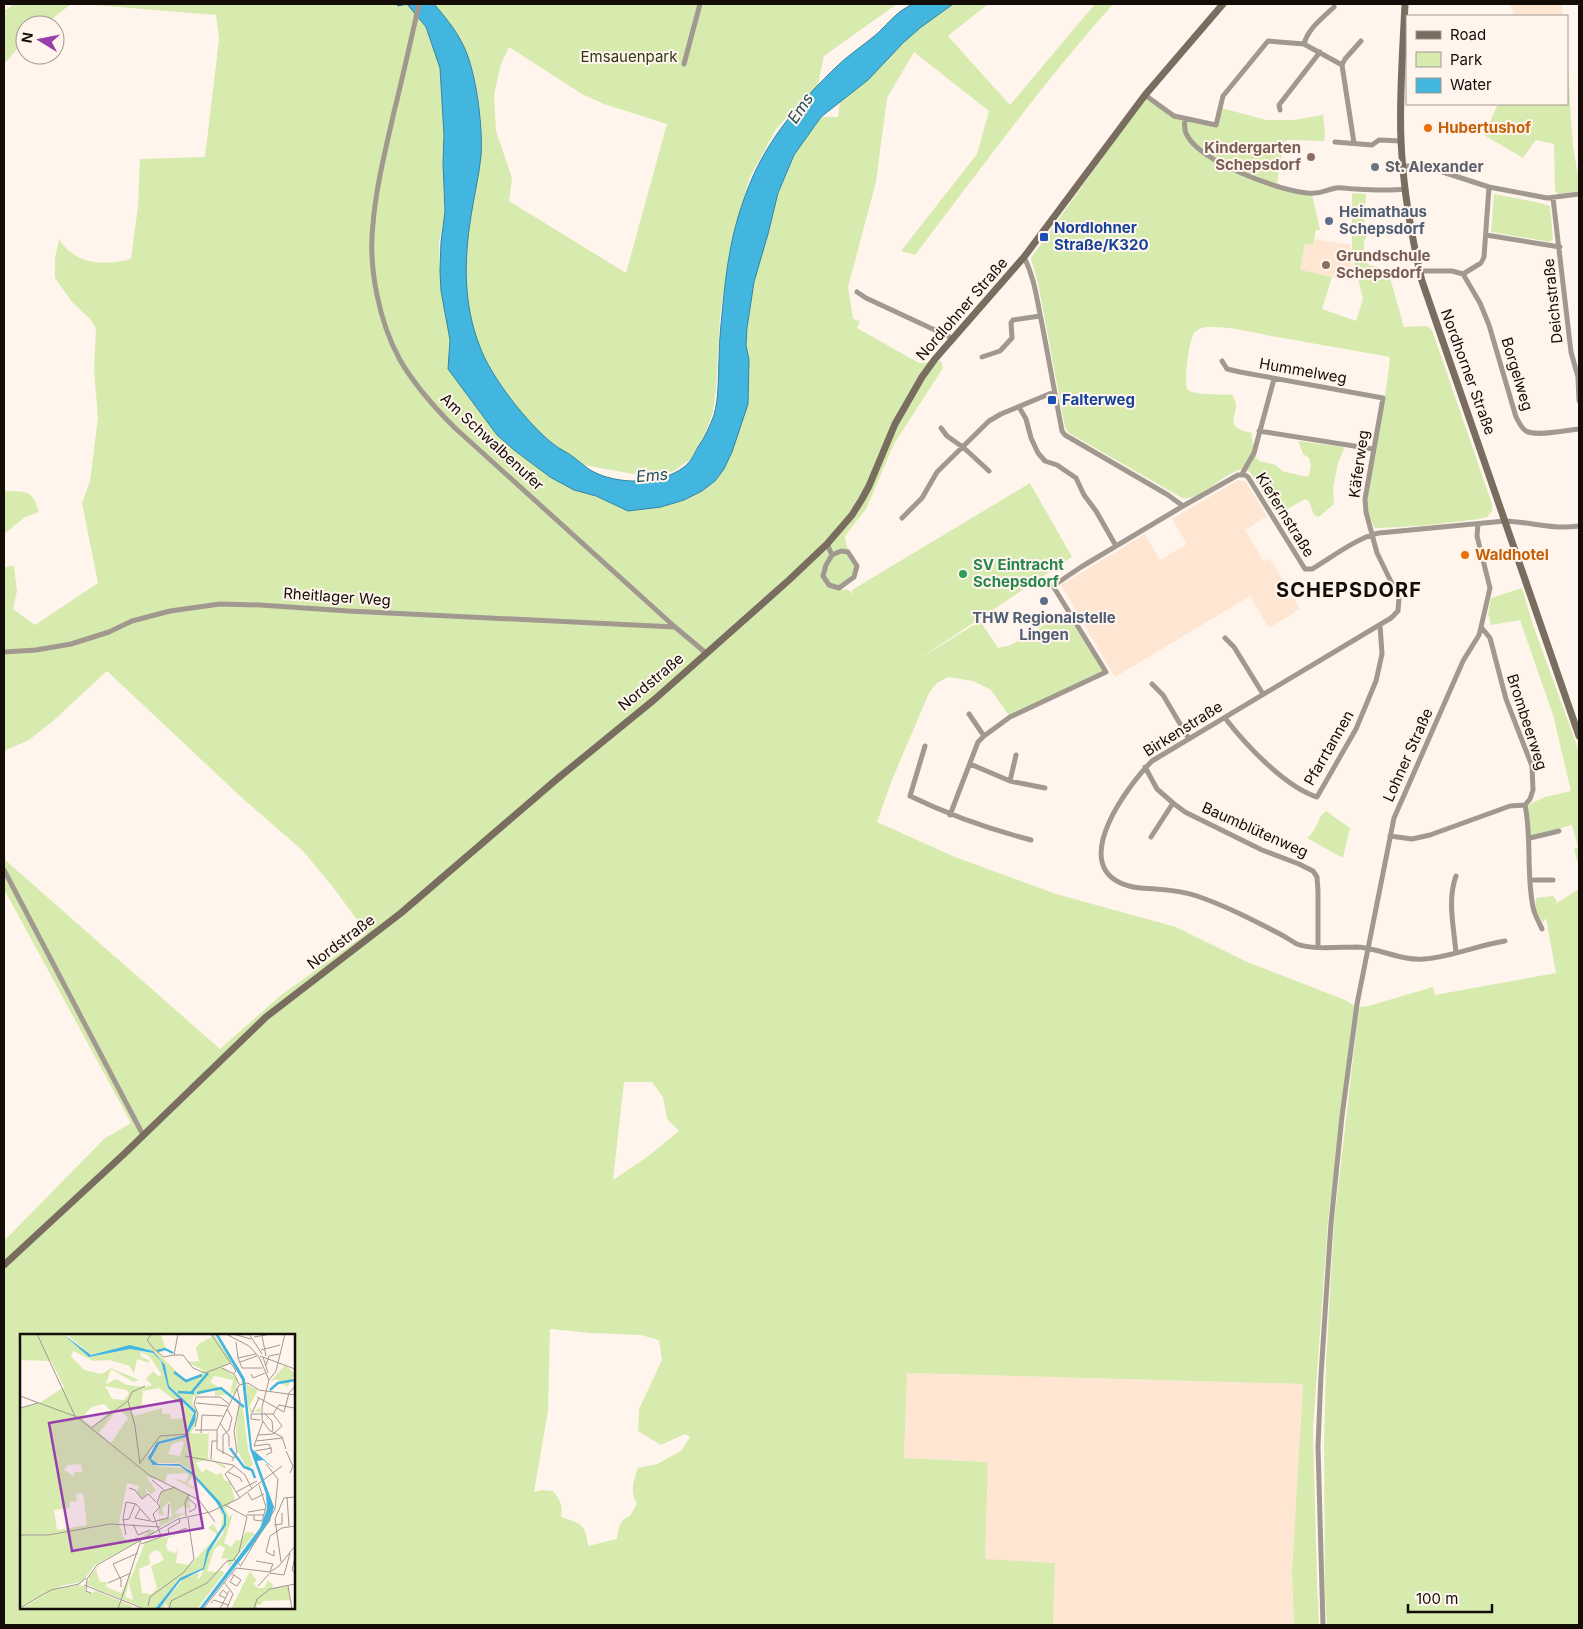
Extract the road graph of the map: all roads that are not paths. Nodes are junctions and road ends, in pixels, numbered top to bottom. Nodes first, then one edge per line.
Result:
1 (419, 4) edge
2 (700, 4) edge
3 (1222, 4) edge
4 (1404, 4) edge
5 (1334, 7) dead end
6 (1361, 41) dead end
7 (1304, 44) junction
8 (1320, 52) junction
9 (684, 64) dead end
10 (1342, 65) junction
11 (1145, 96) junction
12 (1280, 110) dead end
13 (1185, 119) junction
14 (1401, 141) junction
15 (1335, 142) dead end
16 (1354, 143) junction
17 (1403, 166) junction
18 (1489, 187) junction
19 (1405, 189) junction
20 (1579, 194) edge
21 (1553, 198) junction
22 (1486, 235) junction
23 (1560, 247) junction
24 (1024, 257) junction
25 (1420, 271) junction
26 (1463, 274) junction
27 (857, 292) dead end
28 (1040, 316) junction
29 (952, 338) junction
30 (982, 357) dead end
31 (1222, 361) dead end
32 (1274, 379) junction
33 (1054, 392) junction
34 (1383, 398) joint
35 (1579, 401) edge
36 (1019, 407) junction
37 (941, 428) dead end
38 (1579, 428) edge
39 (1259, 430) junction
40 (964, 448) junction
41 (1373, 449) junction
42 (988, 471) dead end
43 (1242, 474) junction
44 (1183, 506) junction
45 (902, 518) dead end
46 (1505, 521) junction
47 (1478, 524) junction
48 (1579, 526) edge
49 (1373, 534) junction
50 (827, 544) junction
51 (1116, 546) junction
52 (832, 555) junction
53 (1380, 625) junction
54 (1481, 627) junction
55 (675, 628) junction
56 (729, 631) joint
57 (1225, 638) dead end
58 (4, 652) edge
59 (706, 653) junction
60 (1152, 684) dead end
61 (1263, 694) junction
62 (969, 714) dead end
63 (1225, 718) junction
64 (984, 736) junction
65 (1579, 736) edge
66 (1189, 739) junction
67 (925, 746) dead end
68 (1016, 755) dead end
69 (970, 764) junction
70 (1146, 767) junction
71 (1010, 781) junction
72 (1045, 788) dead end
73 (1173, 804) junction
74 (1525, 805) junction
75 (950, 815) junction
76 (1559, 832) dead end
77 (1390, 836) junction
78 (1151, 837) dead end
79 (1530, 838) junction
80 (1031, 840) dead end
81 (4, 870) edge
82 (1456, 876) dead end
83 (1530, 880) junction
84 (1553, 880) dead end
85 (1542, 929) dead end
86 (1505, 941) dead end
87 (1318, 946) junction
88 (1368, 948) junction
89 (1456, 953) junction
90 (143, 1135) junction
91 (4, 1264) edge
92 (1323, 1625) edge

1 - 55 street, Am Schwalbenufer
2 - 9 street
3 - 11 street, Nordlohner Straße
4 - 14 street, Nordhorner Straße
5 - 7 street
6 - 10 street
7 - 8 street
7 - 13 street
8 - 10 street
8 - 12 street
10 - 16 street
11 - 13 street
11 - 24 street, Nordlohner Straße
13 - 19 street
14 - 16 street
14 - 17 street, Nordhorner Straße
15 - 16 street
17 - 18 street
17 - 19 street, Nordhorner Straße
18 - 21 street
18 - 22 street
19 - 25 street, Nordhorner Straße
20 - 21 street
21 - 23 street, Deichstraße
22 - 23 street
22 - 26 street
23 - 35 street, Deichstraße
24 - 28 street
24 - 29 street, Nordlohner Straße
25 - 26 street
25 - 46 street, Nordhorner Straße
26 - 38 street, Borgelweg
27 - 29 street
28 - 30 street
28 - 33 street
29 - 50 street, Nordlohner Straße
31 - 32 street, Hummelweg
32 - 34 street, Hummelweg
32 - 39 street
33 - 36 street
33 - 44 street
34 - 41 street, Käferweg
36 - 40 street
36 - 51 street
37 - 40 street
39 - 41 street
39 - 43 street
40 - 42 street
40 - 45 street
41 - 49 street, Käferweg
43 - 44 street, Kiefernstraße
43 - 49 street, Kiefernstraße
44 - 51 street, Kiefernstraße
46 - 47 street, Kiefernstraße
46 - 48 street, Kiefernstraße
46 - 65 street, Nordhorner Straße
47 - 49 street, Kiefernstraße
47 - 54 street, Lohner Straße
49 - 53 street, Birkenstraße
50 - 52 street
50 - 56 street, Nordlohner Straße
51 - 64 street, Kiefernstraße
52 - 52 street
53 - 61 street, Birkenstraße
53 - 63 street, Pfarrtannen
54 - 74 street, Brombeerweg
54 - 77 street, Lohner Straße
55 - 58 street, Rheitlager Weg
55 - 59 street, Am Schwalbenufer
56 - 59 street, Nordstraße
57 - 61 street
59 - 90 street, Nordstraße
60 - 66 street
61 - 63 street, Birkenstraße
62 - 64 street
63 - 66 street, Birkenstraße
64 - 69 street
66 - 70 street, Birkenstraße
67 - 75 street
68 - 71 street
69 - 71 street
69 - 75 street
70 - 73 street, Baumblütenweg
70 - 87 street, Birkenstraße
71 - 72 street
73 - 78 street
73 - 87 street, Baumblütenweg
74 - 77 street
74 - 79 street
75 - 80 street
76 - 79 street
77 - 88 street, Lohner Straße
79 - 83 street
81 - 90 street
82 - 89 street
83 - 84 street
83 - 85 street
86 - 89 street, Birkenstraße
87 - 88 street, Birkenstraße
88 - 89 street, Birkenstraße
88 - 92 street, Lohner Straße
90 - 91 street, Nordstraße

